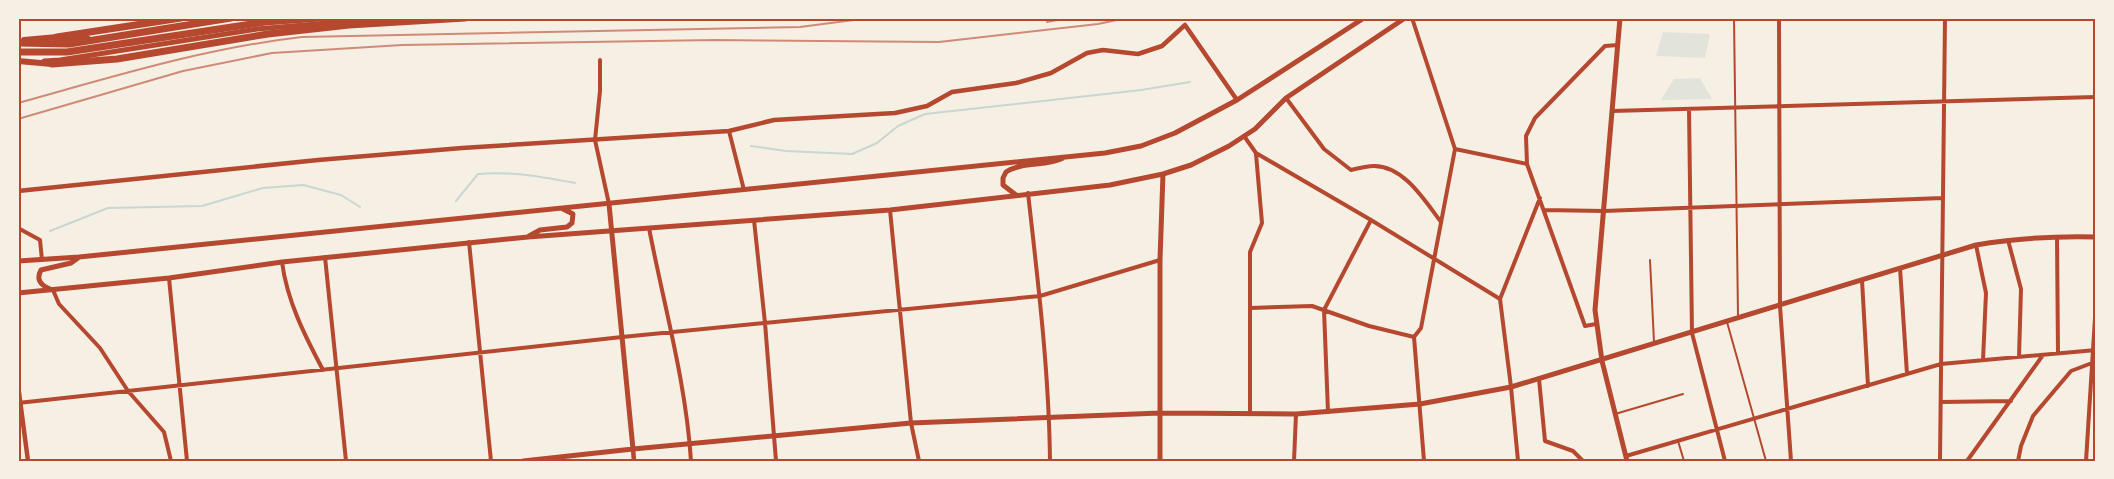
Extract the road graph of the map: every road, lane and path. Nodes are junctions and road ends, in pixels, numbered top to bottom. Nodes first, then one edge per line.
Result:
1 (181, 18) edge
2 (217, 18) edge
3 (231, 18) edge
4 (320, 18) edge
5 (387, 18) edge
6 (465, 18) edge
7 (1364, 18) edge
8 (1406, 18) edge
9 (1412, 18) edge
10 (1620, 18) edge
11 (1734, 18) edge
12 (1779, 18) edge
13 (1945, 18) edge
14 (57, 37) joint
15 (18, 42) edge
16 (1618, 45) junction
17 (18, 52) edge
18 (600, 60) dead end
19 (18, 61) edge
20 (52, 64) joint
21 (2096, 97) edge
22 (1286, 99) junction
23 (1236, 100) junction
24 (1944, 102) junction
25 (1779, 106) junction
26 (1734, 108) junction
27 (1689, 109) junction
28 (1612, 111) junction
29 (729, 131) junction
30 (1244, 136) junction
31 (595, 140) junction
32 (1455, 149) junction
33 (1256, 153) junction
34 (1068, 156) junction
35 (1527, 164) junction
36 (1162, 174) junction
37 (744, 190) junction
38 (18, 191) edge
39 (1028, 193) junction
40 (1016, 195) junction
41 (1540, 198) junction
42 (1943, 198) junction
43 (609, 204) junction
44 (1780, 204) junction
45 (1736, 206) junction
46 (1691, 208) junction
47 (562, 209) junction
48 (890, 210) junction
49 (1544, 210) junction
50 (1604, 211) junction
51 (754, 220) junction
52 (1371, 220) junction
53 (1442, 222) junction
54 (18, 228) edge
55 (649, 228) junction
56 (611, 231) junction
57 (2056, 236) junction
58 (528, 237) junction
59 (2096, 237) edge
60 (2008, 240) junction
61 (469, 242) junction
62 (1976, 245) junction
63 (1942, 254) junction
64 (79, 257) junction
65 (325, 257) junction
66 (1433, 258) junction
67 (42, 260) junction
68 (1160, 260) junction
69 (1650, 260) dead end
70 (18, 261) edge
71 (282, 262) junction
72 (1899, 267) junction
73 (169, 278) junction
74 (1862, 279) junction
75 (53, 290) junction
76 (18, 293) edge
77 (1040, 296) junction
78 (1500, 299) junction
79 (2096, 302) edge
80 (1780, 306) junction
81 (1250, 308) junction
82 (901, 309) junction
83 (1324, 309) junction
84 (1738, 319) junction
85 (1727, 322) junction
86 (765, 323) junction
87 (1596, 324) junction
88 (672, 332) junction
89 (1692, 333) junction
90 (622, 337) junction
91 (1413, 337) junction
92 (1654, 345) junction
93 (2094, 350) edge
94 (480, 353) junction
95 (2058, 353) junction
96 (2044, 354) junction
97 (2019, 357) junction
98 (1983, 360) junction
99 (1602, 361) junction
100 (2092, 363) junction
101 (1941, 364) junction
102 (336, 368) junction
103 (323, 370) junction
104 (1906, 374) junction
105 (1539, 379) junction
106 (18, 385) edge
107 (180, 386) junction
108 (1868, 386) junction
109 (1511, 387) junction
110 (129, 391) junction
111 (1683, 394) dead end
112 (2011, 401) junction
113 (1941, 402) junction
114 (19, 403) edge
115 (1420, 404) junction
116 (1787, 409) junction
117 (1328, 412) junction
118 (1160, 413) junction
119 (1250, 413) junction
120 (1296, 414) junction
121 (1615, 414) junction
122 (1050, 416) junction
123 (1755, 418) junction
124 (911, 423) junction
125 (1718, 429) junction
126 (774, 435) junction
127 (1678, 441) junction
128 (690, 443) junction
129 (633, 448) junction
130 (1626, 459) edge
131 (28, 461) edge
132 (171, 461) edge
133 (187, 461) edge
134 (346, 461) edge
135 (491, 461) edge
136 (524, 461) edge
137 (634, 461) edge
138 (691, 461) edge
139 (776, 461) edge
140 (919, 461) edge
141 (1050, 461) edge
142 (1160, 461) edge
143 (1294, 461) edge
144 (1424, 461) edge
145 (1518, 461) edge
146 (1583, 461) edge
147 (1684, 461) edge
148 (1725, 461) edge
149 (1766, 461) edge
150 (1791, 461) edge
151 (1940, 461) edge
152 (1967, 461) edge
153 (2018, 461) edge
154 (2086, 461) edge

1 - 14 highway
2 - 15 main road
3 - 15 highway
4 - 17 highway
5 - 19 main road
6 - 20 highway
7 - 23 main road
8 - 22 main road
9 - 32 street
10 - 16 main road
11 - 26 lane
12 - 25 street
13 - 24 street
14 - 15 main road
16 - 28 main road
16 - 35 street
18 - 31 street
19 - 20 main road
21 - 24 street
22 - 30 main road
22 - 53 street
23 - 29 street
23 - 34 main road
24 - 25 street
24 - 42 street
25 - 26 street
25 - 44 street
26 - 27 street
26 - 45 lane
27 - 28 street
27 - 46 street
28 - 50 main road
29 - 31 street
29 - 37 street
30 - 33 street
30 - 36 main road
31 - 38 street
31 - 43 street
32 - 35 street
32 - 53 street
33 - 52 street
33 - 81 street
34 - 37 main road
34 - 40 main road
35 - 41 street
36 - 39 main road
36 - 68 main road
37 - 43 main road
39 - 40 main road
39 - 77 street
40 - 48 main road
41 - 49 street
41 - 78 street
42 - 44 street
42 - 63 street
43 - 47 main road
43 - 56 main road
44 - 45 street
44 - 80 street
45 - 46 street
45 - 84 lane
46 - 50 street
46 - 89 street
47 - 58 main road
47 - 64 main road
48 - 51 main road
48 - 82 street
49 - 50 street
49 - 87 street
50 - 87 main road
51 - 55 main road
51 - 86 street
52 - 66 street
52 - 83 street
53 - 66 street
54 - 67 street
55 - 56 main road
55 - 88 street
56 - 58 main road
56 - 90 main road
57 - 59 main road
57 - 60 main road
57 - 95 street
58 - 61 main road
60 - 62 main road
60 - 97 street
61 - 65 main road
61 - 94 street
62 - 63 main road
62 - 98 street
63 - 72 main road
63 - 101 street
64 - 67 main road
64 - 75 main road
65 - 71 main road
65 - 102 street
66 - 78 street
66 - 91 street
67 - 70 main road
68 - 77 street
68 - 118 main road
69 - 92 lane
71 - 73 main road
71 - 103 street
72 - 74 main road
72 - 104 street
73 - 75 main road
73 - 107 street
74 - 80 main road
74 - 108 street
75 - 76 main road
75 - 110 street
77 - 82 street
77 - 122 street
78 - 109 street
79 - 93 street
80 - 84 main road
80 - 116 street
81 - 83 street
81 - 119 street
82 - 86 street
82 - 124 street
83 - 91 street
83 - 117 street
84 - 85 main road
85 - 89 main road
85 - 123 lane
86 - 88 street
86 - 126 street
87 - 99 main road
88 - 90 street
88 - 128 street
89 - 92 main road
89 - 125 street
90 - 94 street
90 - 129 main road
91 - 115 street
92 - 99 main road
93 - 95 street
93 - 100 street
94 - 102 street
94 - 135 street
95 - 96 street
96 - 97 street
96 - 112 street
97 - 98 street
98 - 101 street
99 - 105 main road
99 - 121 main road
100 - 153 street
100 - 154 street
101 - 104 street
101 - 113 street
102 - 103 street
102 - 134 street
103 - 107 street
104 - 108 street
105 - 109 main road
105 - 146 street
106 - 114 street
107 - 110 street
107 - 133 street
108 - 116 street
109 - 115 main road
109 - 145 street
110 - 114 street
110 - 132 street
111 - 121 lane
112 - 113 street
112 - 152 street
113 - 151 street
114 - 131 street
115 - 117 main road
115 - 144 street
116 - 123 street
116 - 150 street
117 - 120 main road
118 - 119 main road
118 - 122 main road
118 - 142 main road
119 - 120 main road
120 - 143 street
121 - 130 main road
122 - 124 main road
122 - 141 street
123 - 125 street
123 - 149 lane
124 - 126 main road
124 - 140 street
125 - 127 street
125 - 148 street
126 - 128 main road
126 - 139 street
127 - 130 street
127 - 147 lane
128 - 129 main road
128 - 138 street
129 - 136 main road
129 - 137 street

